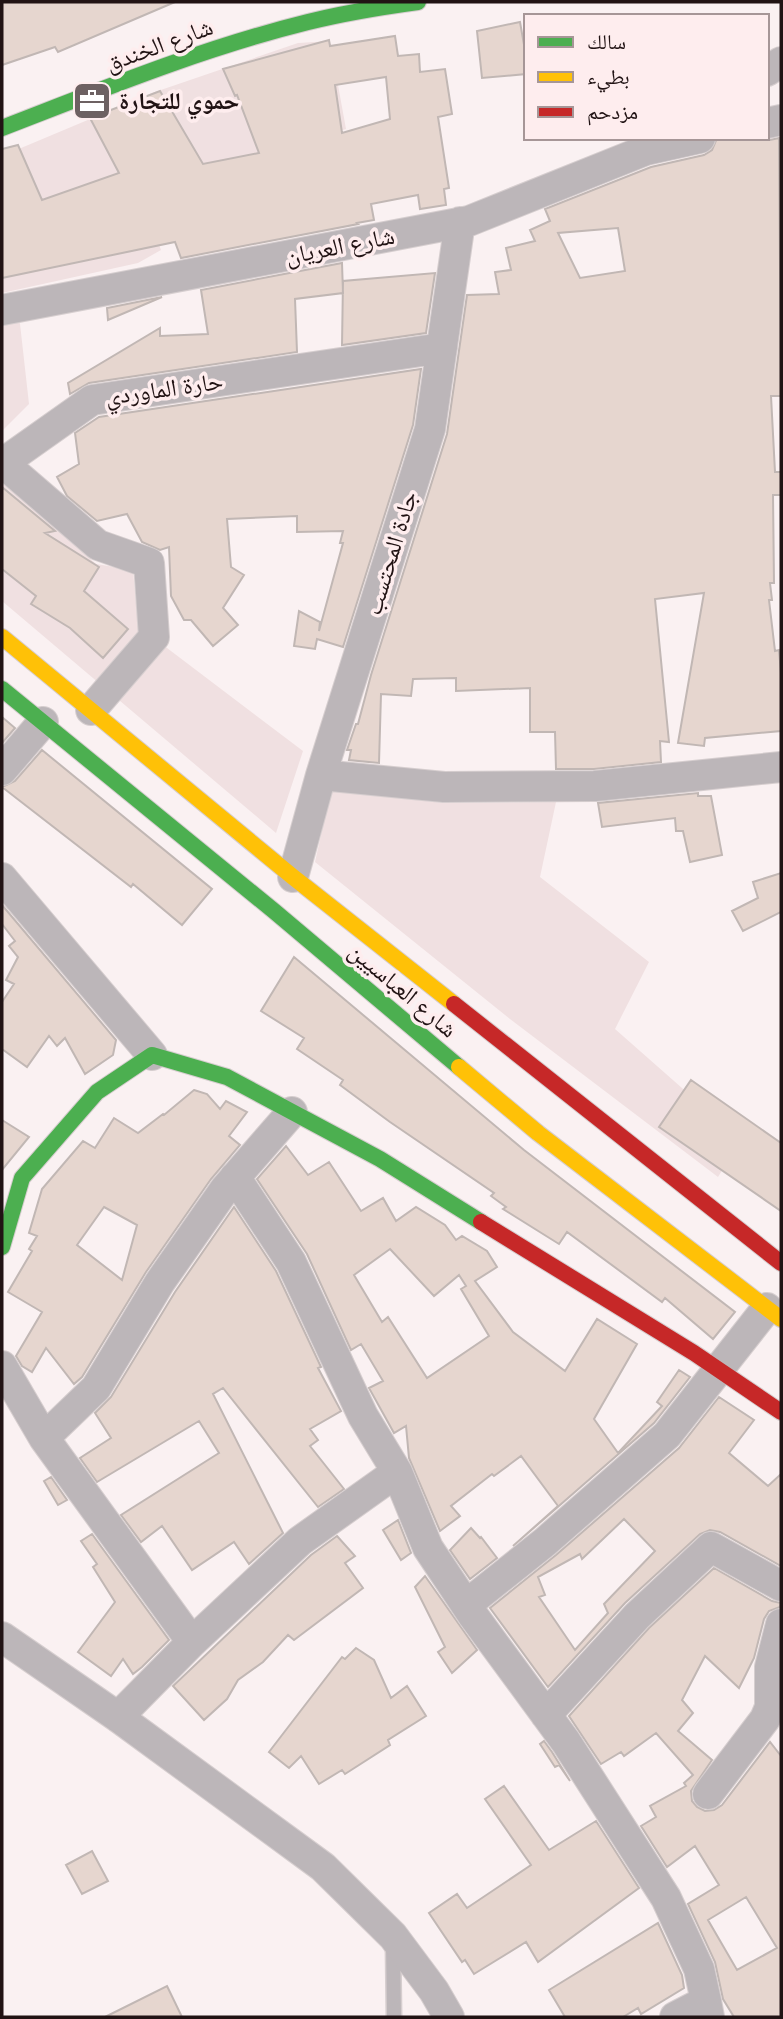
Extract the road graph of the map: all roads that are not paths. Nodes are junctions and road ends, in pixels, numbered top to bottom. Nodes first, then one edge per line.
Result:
1 (418, 2) edge
2 (2, 128) edge
3 (685, 140) edge
4 (655, 144) edge
5 (460, 222) junction
6 (2, 310) edge
7 (442, 348) junction
8 (2, 637) edge
9 (2, 688) edge
10 (91, 710) junction
11 (43, 722) junction
12 (781, 767) edge
13 (2, 770) edge
14 (321, 775) junction
15 (293, 877) junction
16 (2, 878) edge
17 (152, 1055) junction
18 (292, 1112) junction
19 (235, 1177) junction
20 (2, 1247) edge
21 (781, 1263) edge
22 (774, 1313) edge
23 (718, 1369) junction
24 (7, 1386) edge
25 (781, 1412) edge
26 (44, 1438) junction
27 (397, 1472) junction
28 (781, 1586) edge
29 (466, 1605) junction
30 (781, 1624) edge
31 (2, 1637) edge
32 (192, 1642) junction
33 (546, 1715) junction
34 (118, 1717) junction
35 (708, 1794) dead end
36 (393, 1936) junction
37 (707, 2009) edge
38 (394, 2017) edge
39 (450, 2017) edge
40 (675, 2017) edge

1 - 2 main road, شارع الخندق
3 - 4 street, شارع العريان
4 - 5 street, شارع العريان
5 - 6 street, شارع العريان
5 - 7 street, جادة المحتسب
7 - 10 street, حارة الماوردي
7 - 14 street, جادة المحتسب
8 - 10 main road, شارع العباسيين
9 - 11 main road, شارع العباسيين
10 - 15 main road, شارع العباسيين
11 - 13 street
11 - 22 main road, شارع العباسيين
12 - 14 street
14 - 15 street, جادة المحتسب
15 - 21 main road, شارع العباسيين
16 - 17 street
17 - 18 main road
17 - 20 main road
18 - 19 street
18 - 23 main road
19 - 26 street
19 - 27 street
22 - 23 street
23 - 25 main road
23 - 29 street
24 - 26 street
26 - 32 street
27 - 29 street
27 - 32 street
28 - 33 street
29 - 33 street
30 - 35 street
31 - 34 street
32 - 34 street
33 - 37 street
34 - 36 street
36 - 38 lane
36 - 39 street
37 - 40 street

